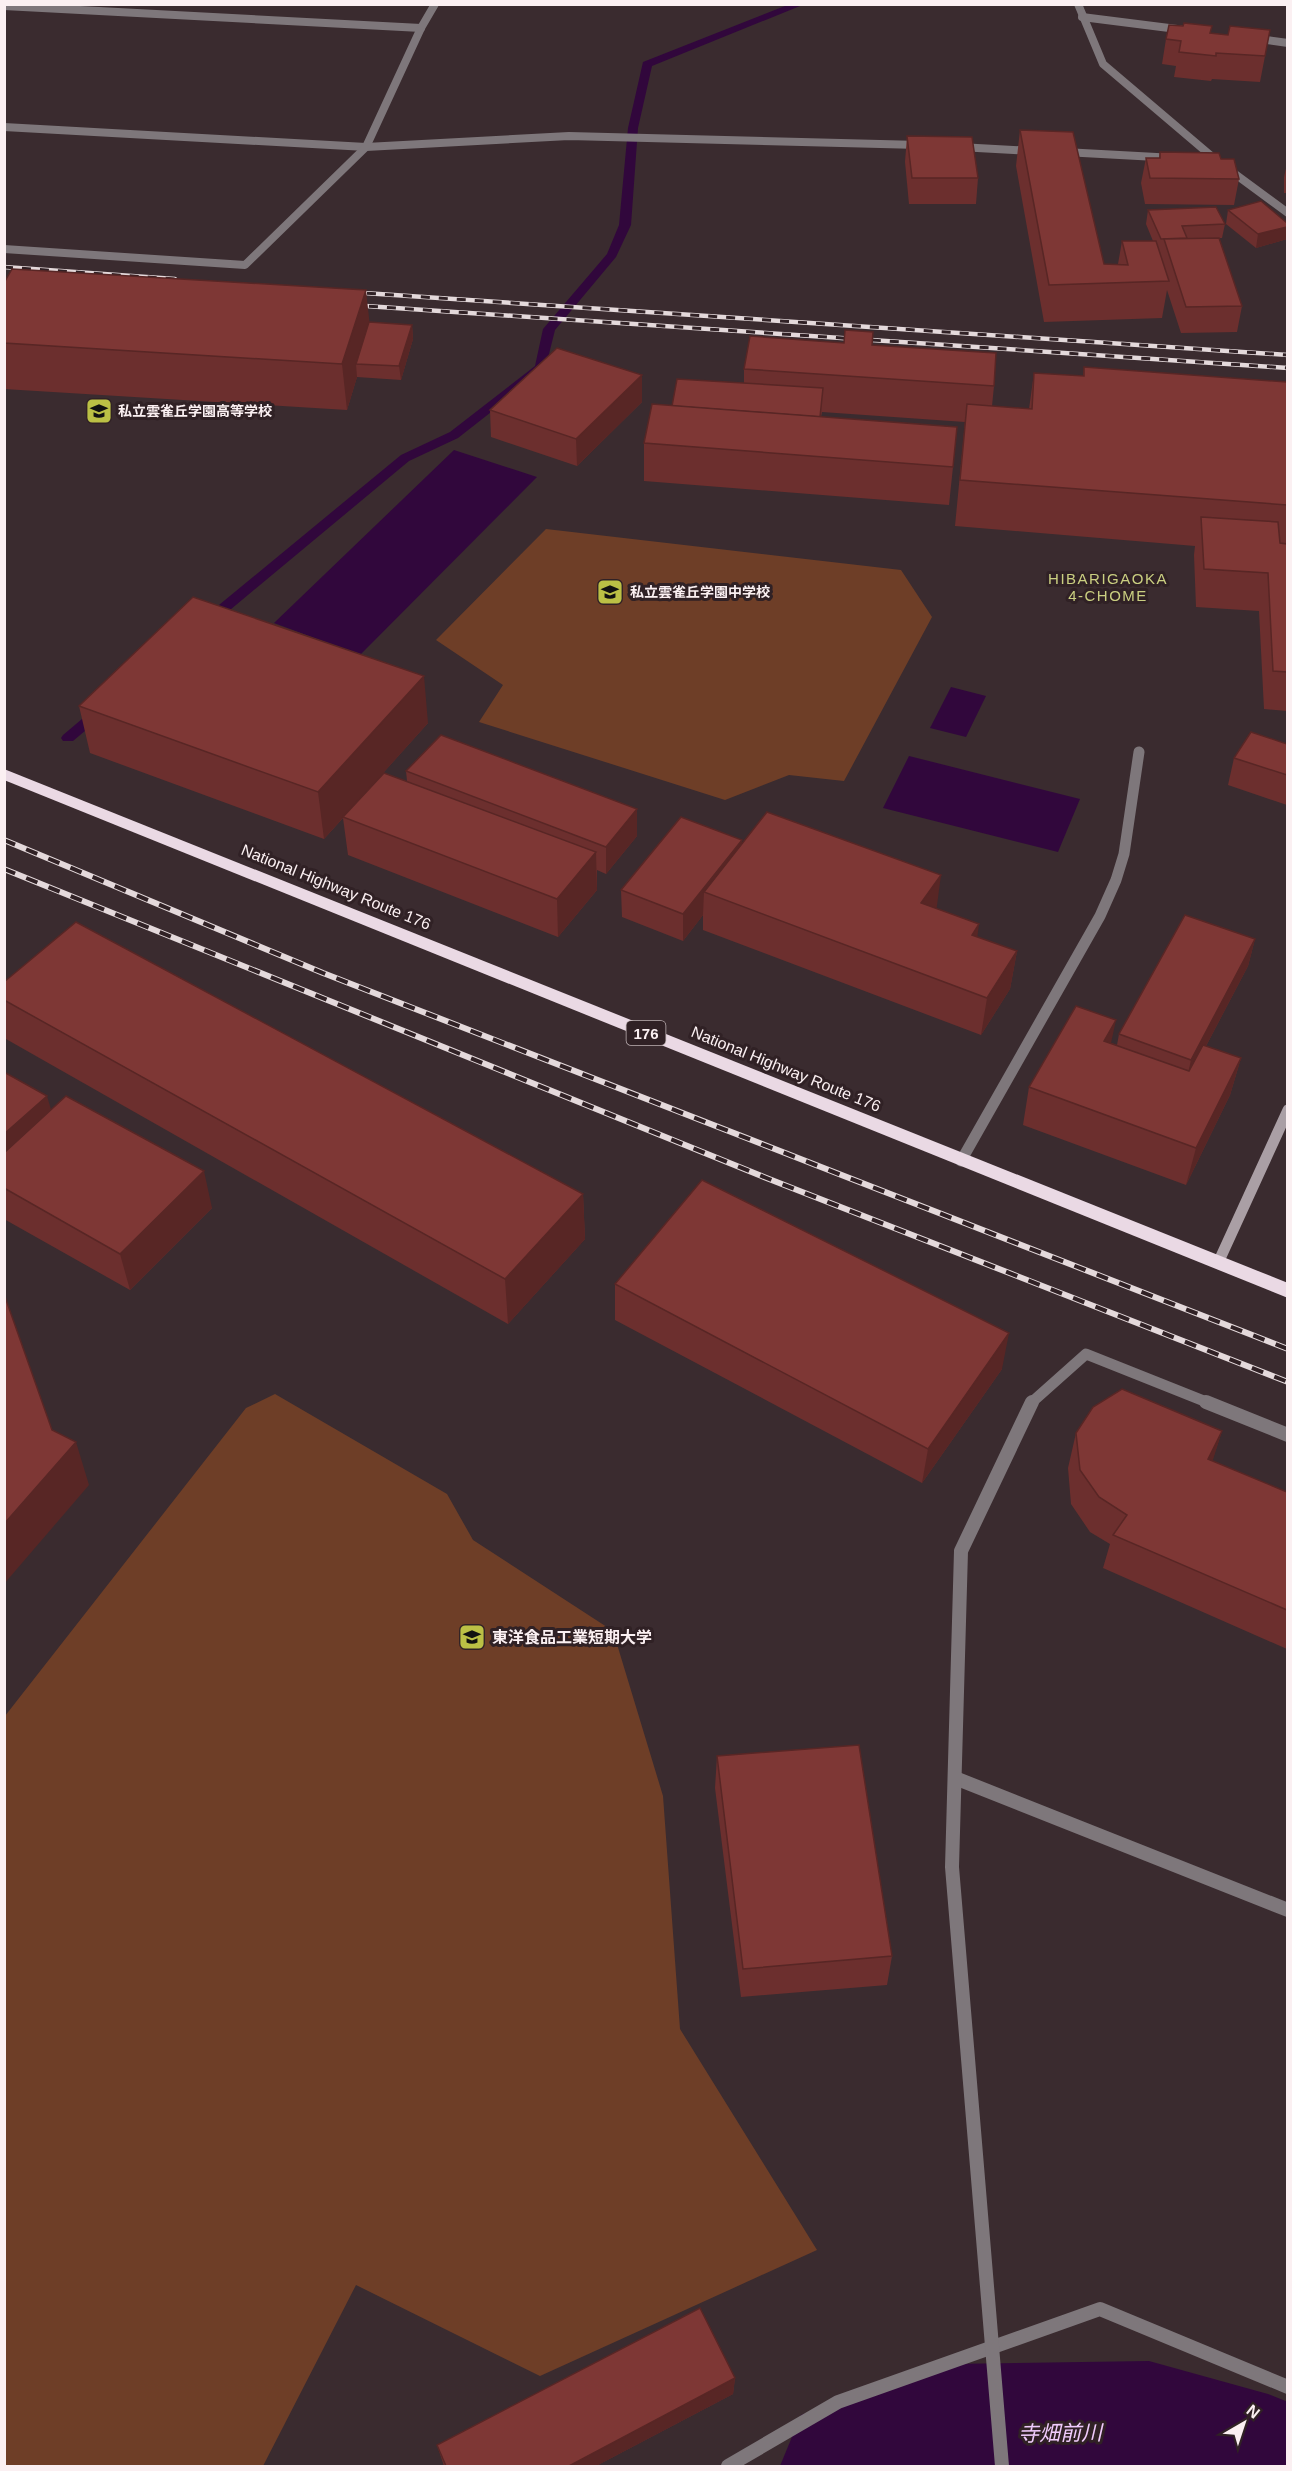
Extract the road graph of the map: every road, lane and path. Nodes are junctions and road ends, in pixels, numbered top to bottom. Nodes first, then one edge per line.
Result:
1 (435, 4) edge
2 (1078, 4) edge
3 (4, 6) edge
4 (131, 8) edge
5 (1082, 17) junction
6 (421, 28) junction
7 (1196, 31) edge
8 (1242, 37) edge
9 (1287, 43) edge
10 (4, 128) edge
11 (934, 146) edge
12 (946, 146) edge
13 (366, 147) junction
14 (1040, 151) edge
15 (1052, 152) edge
16 (1181, 158) edge
17 (1204, 159) edge
18 (1216, 160) junction
19 (1287, 213) edge
20 (4, 249) edge
21 (1139, 752) dead end
22 (4, 774) edge
23 (1287, 1110) edge
24 (961, 1161) junction
25 (1218, 1263) junction
26 (1287, 1291) edge
27 (1287, 1435) edge
28 (955, 1778) junction
29 (1287, 1910) edge
30 (993, 2347) junction
31 (1287, 2387) edge
32 (728, 2466) edge
33 (1002, 2466) edge

1 - 6 street
2 - 5 street
3 - 4 street
4 - 6 street
5 - 7 street
5 - 18 street
6 - 13 street
8 - 9 street
10 - 13 street
11 - 13 street
12 - 14 street
13 - 20 street
15 - 16 street
17 - 18 street
18 - 19 street
21 - 24 street
22 - 24 highway, National Highway Route 176 / 176
23 - 25 main road
24 - 25 highway, National Highway Route 176 / 176
25 - 26 highway, National Highway Route 176 / 176
27 - 28 street
28 - 29 street
28 - 30 street
30 - 31 street
30 - 32 street
30 - 33 street

